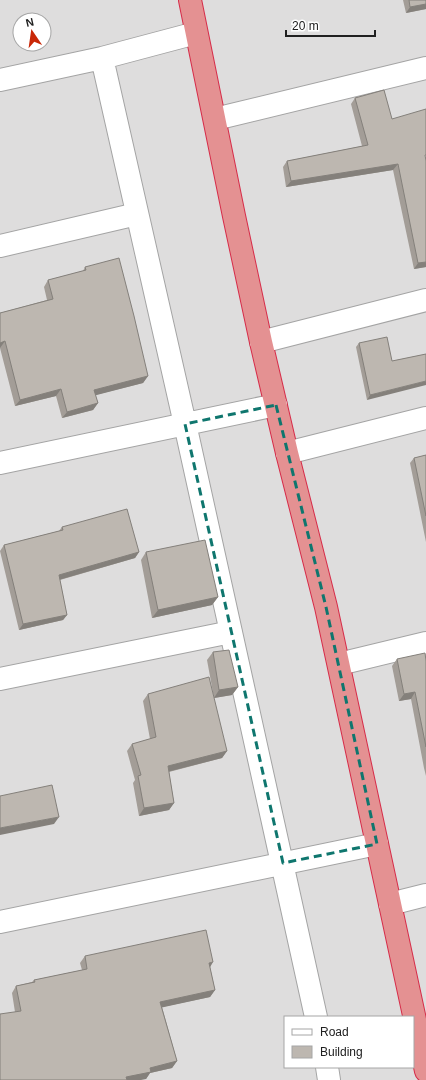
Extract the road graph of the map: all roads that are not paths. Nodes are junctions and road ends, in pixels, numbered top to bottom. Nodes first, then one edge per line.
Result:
1 (190, 0) edge
2 (196, 33) junction
3 (102, 58) junction
4 (426, 68) edge
5 (0, 80) edge
6 (215, 119) junction
7 (137, 214) junction
8 (0, 246) edge
9 (426, 300) edge
10 (261, 342) junction
11 (276, 406) junction
12 (426, 418) edge
13 (185, 424) junction
14 (287, 453) junction
15 (0, 463) edge
16 (231, 632) junction
17 (426, 643) edge
18 (339, 664) junction
19 (0, 679) edge
20 (377, 844) junction
21 (283, 863) junction
22 (426, 896) edge
23 (390, 904) junction
24 (0, 922) edge
25 (316, 1016) edge
26 (327, 1068) edge
27 (426, 1070) edge
28 (330, 1080) edge

1 - 2 highway
2 - 3 street
2 - 6 highway
3 - 5 street
3 - 7 street
4 - 6 street
6 - 10 highway
7 - 8 street
7 - 13 street
9 - 10 street
10 - 11 highway
11 - 13 street
11 - 14 highway
12 - 14 street
13 - 15 street
13 - 16 street
14 - 18 highway
16 - 19 street
16 - 21 street
17 - 18 street
18 - 20 highway
20 - 21 street
20 - 23 highway
21 - 24 street
21 - 25 street
22 - 23 street
23 - 27 highway
26 - 28 street

